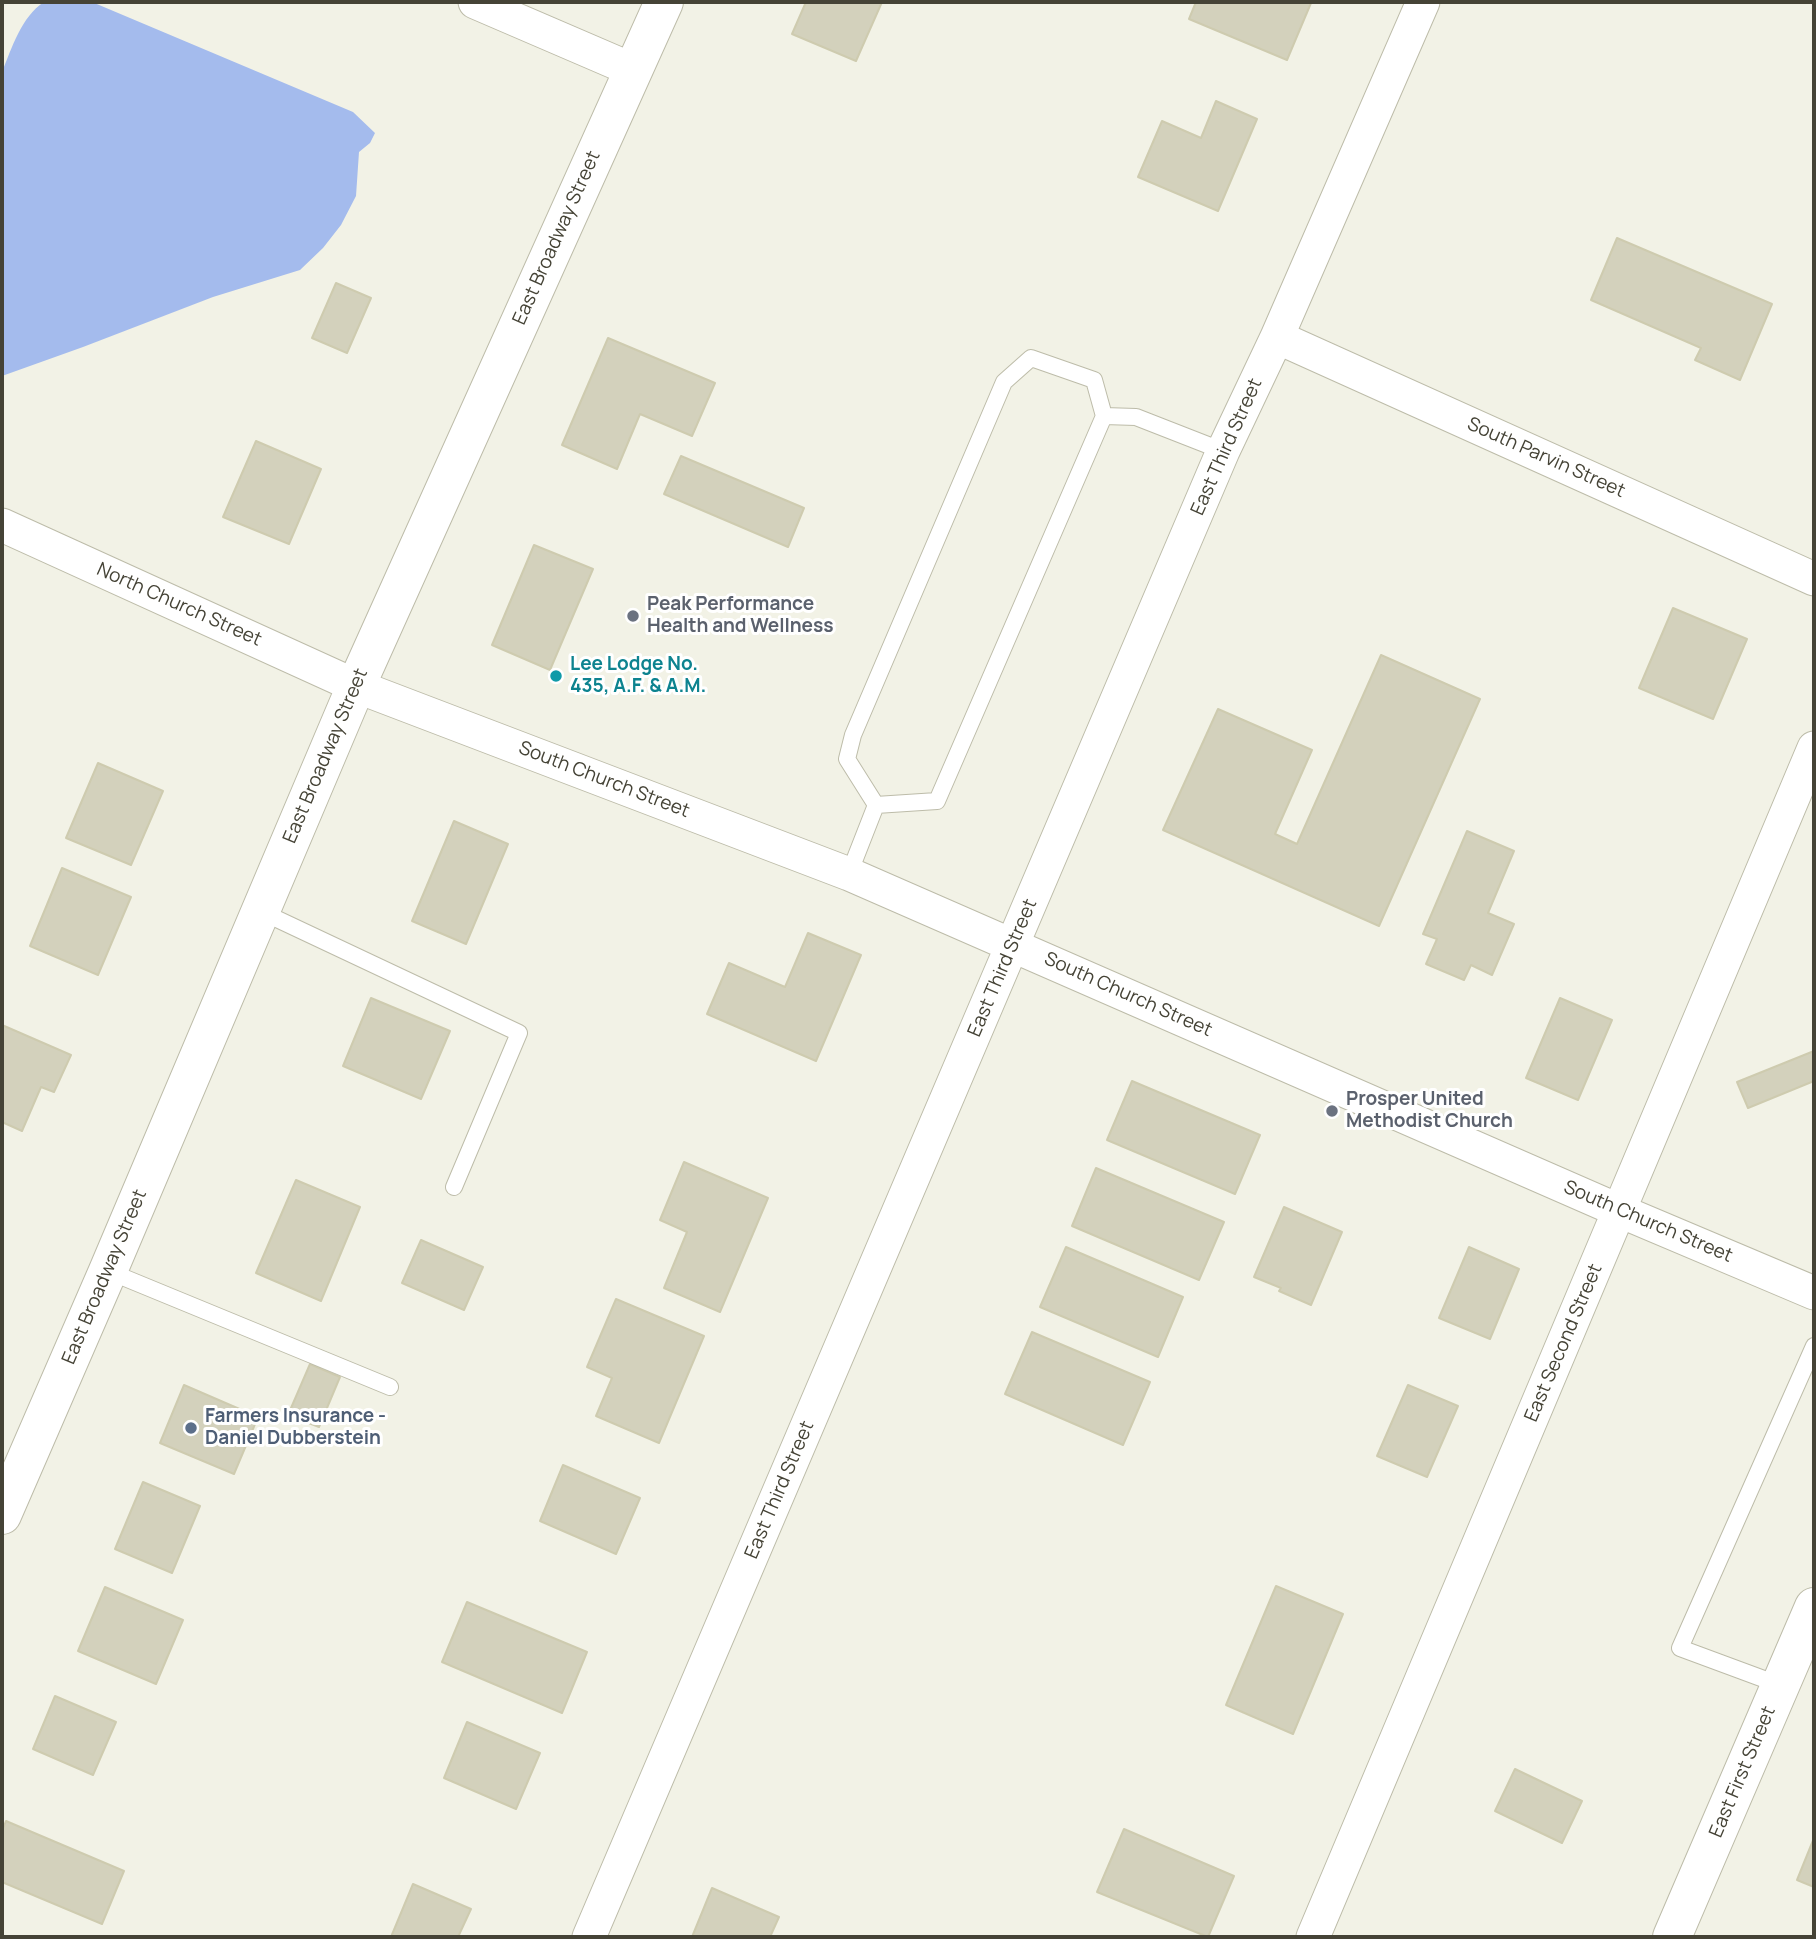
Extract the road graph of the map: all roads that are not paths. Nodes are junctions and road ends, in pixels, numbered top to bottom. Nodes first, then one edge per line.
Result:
1 (475, 2) edge
2 (664, 2) edge
3 (1423, 2) edge
4 (633, 70) junction
5 (1277, 337) junction
6 (1104, 416) junction
7 (1223, 451) junction
8 (2, 524) edge
9 (1814, 579) edge
10 (356, 686) junction
11 (1814, 748) edge
12 (876, 805) junction
13 (849, 874) junction
14 (260, 911) junction
15 (1013, 944) junction
16 (454, 1187) dead end
17 (1620, 1210) junction
18 (108, 1271) junction
19 (1814, 1293) edge
20 (1814, 1346) edge
21 (390, 1387) dead end
22 (2, 1515) edge
23 (1814, 1607) edge
24 (1780, 1685) junction
25 (589, 1937) edge
26 (1313, 1937) edge
27 (1672, 1937) edge

1 - 4 street
2 - 4 street, East Broadway Street
3 - 5 street, East Third Street
4 - 10 street, East Broadway Street
5 - 7 street, East Third Street
5 - 9 street, South Parvin Street
6 - 7 lane
6 - 12 lane
6 - 12 lane
7 - 15 street, East Third Street
8 - 10 street, North Church Street
10 - 13 street, South Church Street
10 - 14 street, East Broadway Street
11 - 17 street, East Second Street
12 - 13 lane
13 - 15 street, South Church Street
14 - 16 lane
14 - 18 street, East Broadway Street
15 - 17 street, South Church Street
15 - 25 street, East Third Street
17 - 19 street, South Church Street
17 - 26 street, East Second Street
18 - 21 lane
18 - 22 street, East Broadway Street
20 - 24 lane
23 - 24 street, East First Street
24 - 27 street, East First Street

